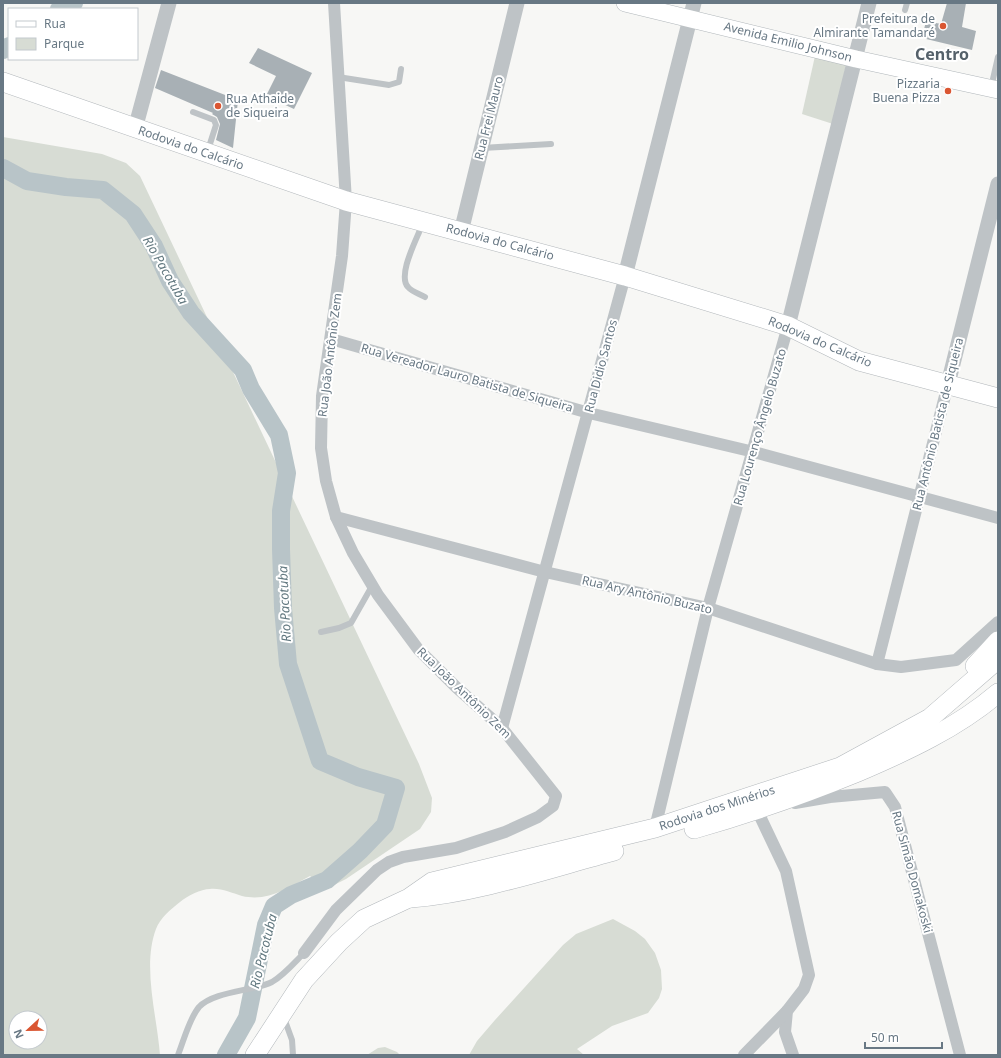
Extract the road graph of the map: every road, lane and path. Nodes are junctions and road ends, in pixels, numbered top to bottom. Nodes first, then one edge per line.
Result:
1 (169, 3) edge
2 (334, 3) edge
3 (517, 3) edge
4 (625, 3) edge
5 (669, 3) edge
6 (869, 3) edge
7 (907, 3) edge
8 (692, 9) edge
9 (905, 10) dead end
10 (858, 54) junction
11 (998, 57) edge
12 (401, 69) dead end
13 (338, 77) junction
14 (3, 82) edge
15 (996, 83) edge
16 (194, 112) dead end
17 (135, 129) junction
18 (551, 144) dead end
19 (481, 148) junction
20 (207, 153) junction
21 (998, 184) edge
22 (346, 201) junction
23 (424, 222) junction
24 (461, 232) junction
25 (625, 276) junction
26 (425, 297) dead end
27 (788, 326) junction
28 (331, 339) junction
29 (948, 384) junction
30 (998, 398) edge
31 (589, 413) junction
32 (754, 452) junction
33 (920, 497) junction
34 (336, 517) junction
35 (998, 518) edge
36 (545, 572) junction
37 (372, 586) junction
38 (708, 608) junction
39 (998, 622) edge
40 (321, 632) dead end
41 (998, 641) edge
42 (998, 659) edge
43 (877, 664) junction
44 (998, 693) edge
45 (949, 702) junction
46 (502, 728) junction
47 (782, 802) junction
48 (757, 810) junction
49 (655, 828) junction
50 (409, 898) junction
51 (304, 953) joint
52 (787, 1011) junction
53 (282, 1012) junction
54 (178, 1055) edge
55 (256, 1055) edge
56 (293, 1055) edge
57 (744, 1055) edge
58 (793, 1055) edge
59 (960, 1055) edge

1 - 17 street
2 - 13 street, Rua João Antônio Zem
3 - 19 street, Rua Frei Mauro
4 - 8 main road, Avenida Emilio Johnson
5 - 8 main road, Avenida Emilio Johnson
6 - 10 street, Rua Lourenço Ângelo Buzato
7 - 9 lane
8 - 10 main road, Avenida Emilio Johnson
8 - 25 street, Rua Didio Santos
10 - 15 main road, Avenida Emilio Johnson
10 - 27 street, Rua Lourenço Ângelo Buzato
11 - 15 lane
12 - 13 lane
13 - 22 street, Rua João Antônio Zem
14 - 17 main road, Rodovia do Calcário
16 - 20 lane
17 - 20 main road, Rodovia do Calcário
18 - 19 lane
19 - 24 street, Rua Frei Mauro
20 - 22 main road, Rodovia do Calcário
21 - 29 street, Rua Antônio Batista de Siqueira
22 - 23 main road, Rodovia do Calcário
22 - 28 street, Rua João Antônio Zem
23 - 24 main road, Rodovia do Calcário
23 - 26 lane
24 - 25 main road, Rodovia do Calcário
25 - 27 main road, Rodovia do Calcário
25 - 31 street, Rua Didio Santos
27 - 29 main road, Rodovia do Calcário
27 - 32 street, Rua Lourenço Ângelo Buzato
28 - 31 street, Rua Vereador Lauro Batista de Siqueira
28 - 34 street, Rua João Antônio Zem
29 - 30 main road, Rodovia do Calcário
29 - 33 street, Rua Antônio Batista de Siqueira
31 - 32 street, Rua Vereador Lauro Batista de Siqueira
31 - 36 street, Rua Didio Santos
32 - 33 street, Rua Vereador Lauro Batista de Siqueira
32 - 38 street, Rua Lourenço Ângelo Buzato
33 - 35 street, Rua Vereador Lauro Batista de Siqueira
33 - 43 street, Rua Antônio Batista de Siqueira
34 - 36 street, Rua Ary Antônio Buzato
34 - 37 street, Rua João Antônio Zem
36 - 38 street, Rua Ary Antônio Buzato
36 - 46 street, Rua Didio Santos
37 - 40 lane
37 - 46 street, Rua João Antônio Zem
38 - 43 street, Rua Ary Antônio Buzato
38 - 49 street, Rua Lourenço Ângelo Buzato
39 - 43 street, Rua Ary Antônio Buzato
41 - 45 main road
42 - 45 main road, Rodovia dos Minérios
44 - 47 main road, Rodovia dos Minérios
45 - 49 main road, Rodovia dos Minérios
46 - 51 street, Rua João Antônio Zem
47 - 48 main road, Rodovia dos Minérios
47 - 59 street, Rua Simão Domakoski
48 - 50 main road, Rodovia dos Minérios
48 - 52 street
49 - 50 main road, Rodovia dos Minérios
50 - 53 main road, Rodovia dos Minérios
51 - 54 lane
52 - 57 street
52 - 58 street
53 - 55 main road, Rodovia dos Minérios
53 - 56 lane

